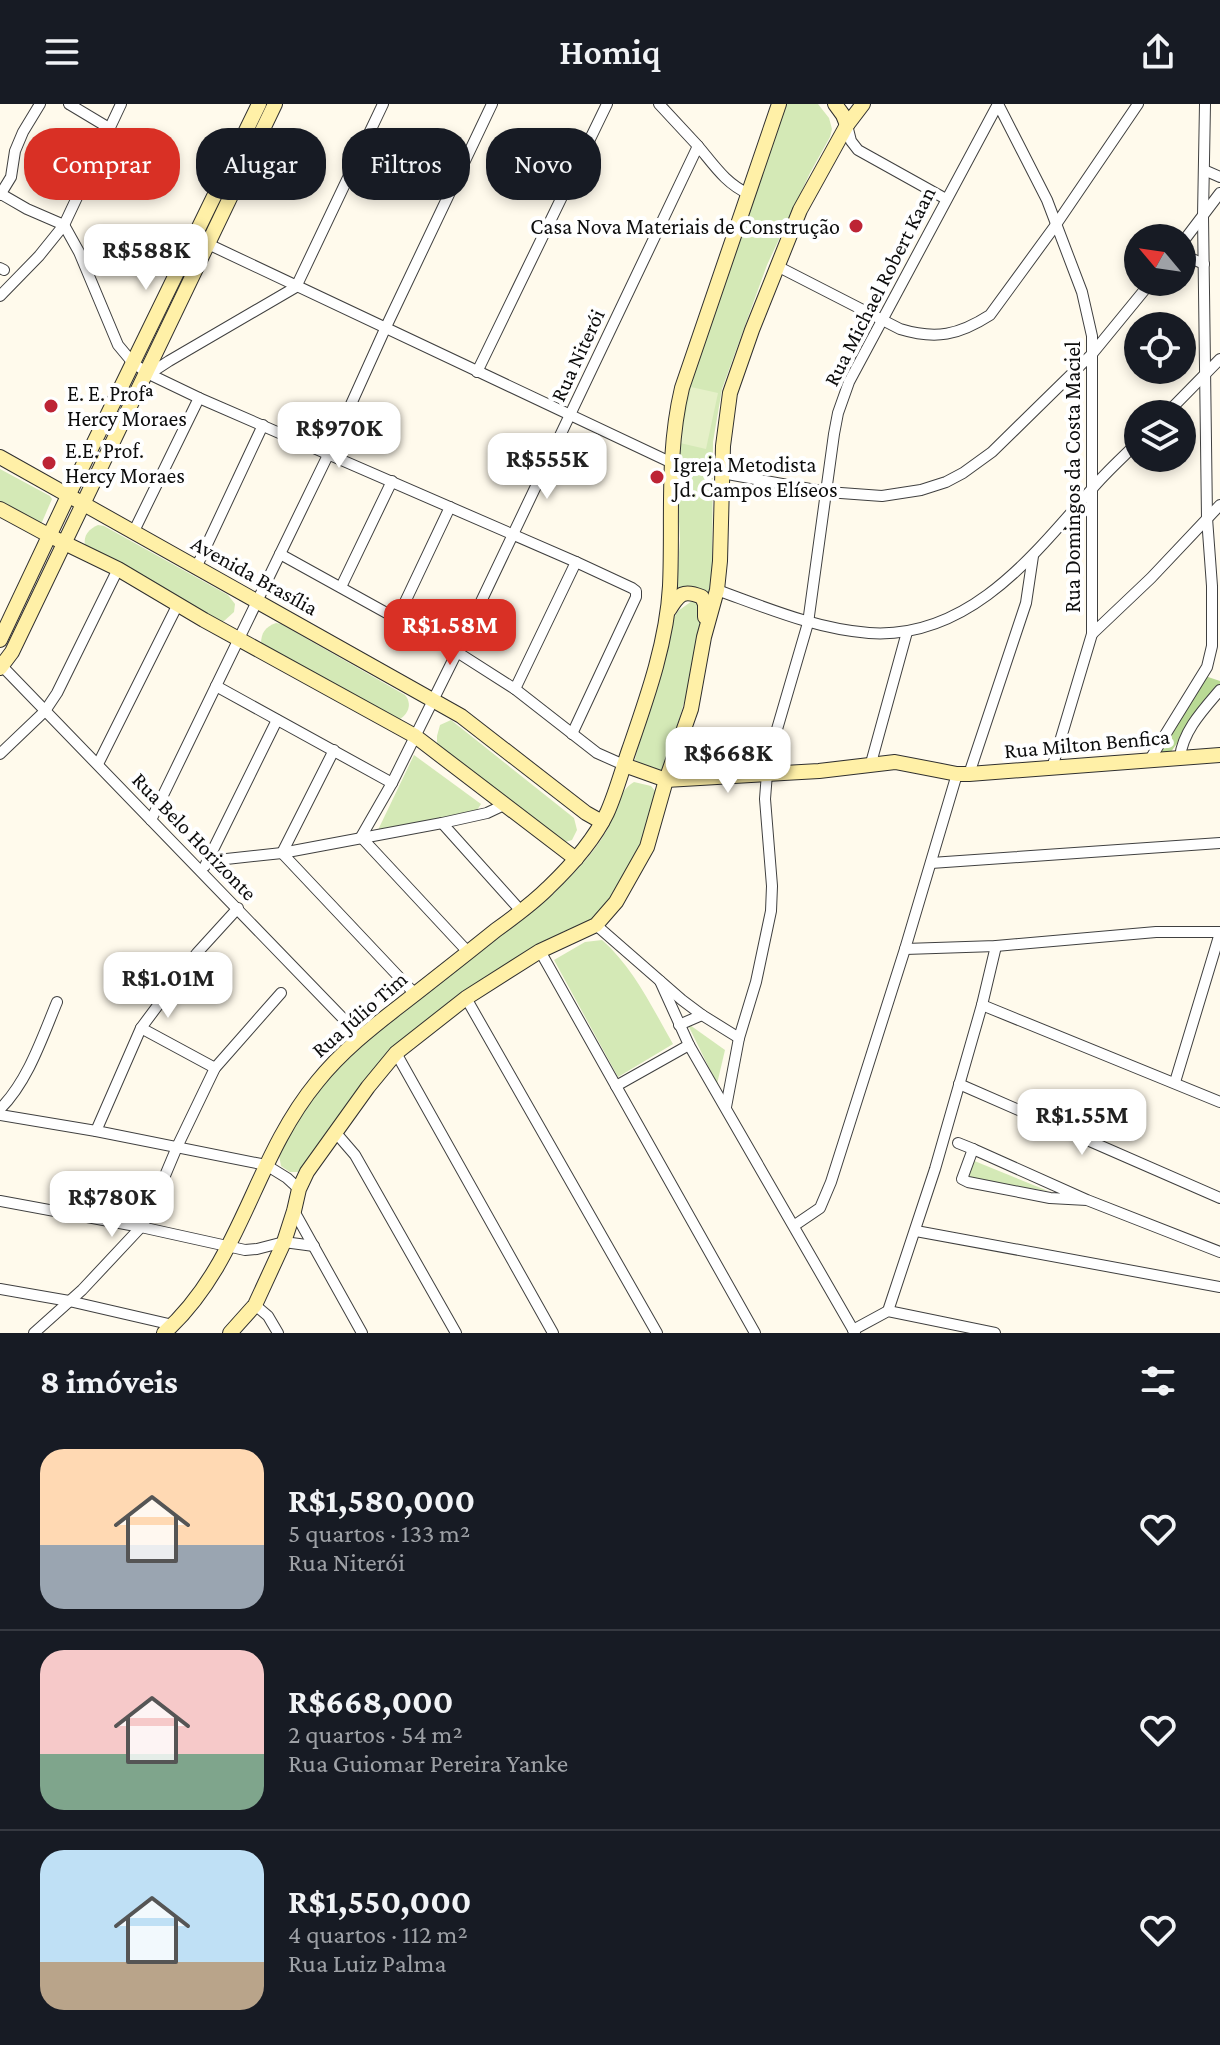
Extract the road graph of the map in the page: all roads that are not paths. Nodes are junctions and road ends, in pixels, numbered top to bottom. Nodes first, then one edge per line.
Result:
1 (40, 104) edge
2 (69, 104) edge
3 (121, 104) edge
4 (259, 104) edge
5 (275, 104) edge
6 (383, 104) edge
7 (492, 104) edge
8 (607, 104) edge
9 (659, 104) edge
10 (779, 104) edge
11 (835, 104) edge
12 (863, 104) edge
13 (998, 104) edge
14 (1138, 104) edge
15 (1205, 104) edge
16 (847, 125) junction
17 (109, 128) joint
18 (698, 146) junction
19 (858, 150) junction
20 (830, 156) junction
21 (1204, 170) junction
22 (1220, 177) edge
23 (1220, 193) edge
24 (749, 194) junction
25 (0, 195) edge
26 (946, 199) junction
27 (76, 200) edge
28 (1203, 216) junction
29 (64, 225) junction
30 (1196, 225) edge
31 (1055, 226) junction
32 (208, 244) junction
33 (1196, 261) edge
34 (1204, 264) junction
35 (777, 266) junction
36 (296, 287) junction
37 (0, 296) edge
38 (1140, 296) edge
39 (882, 321) junction
40 (385, 329) junction
41 (1092, 354) junction
42 (1220, 359) edge
43 (169, 361) junction
44 (133, 363) junction
45 (477, 372) junction
46 (148, 373) junction
47 (1205, 375) junction
48 (175, 387) junction
49 (199, 398) junction
50 (1180, 400) edge
51 (570, 416) junction
52 (263, 425) junction
53 (329, 453) junction
54 (1124, 456) edge
55 (0, 457) edge
56 (670, 462) junction
57 (722, 473) junction
58 (392, 481) junction
59 (1092, 488) junction
60 (827, 492) junction
61 (68, 496) junction
62 (82, 504) junction
63 (1220, 505) edge
64 (450, 507) junction
65 (0, 509) edge
66 (1207, 518) junction
67 (133, 533) junction
68 (512, 533) junction
69 (57, 539) junction
70 (280, 554) junction
71 (1033, 556) junction
72 (576, 562) junction
73 (196, 568) junction
74 (118, 569) junction
75 (341, 587) junction
76 (717, 590) junction
77 (257, 602) junction
78 (178, 604) junction
79 (668, 611) junction
80 (397, 619) junction
81 (808, 623) junction
82 (907, 632) junction
83 (1092, 634) junction
84 (704, 637) junction
85 (239, 639) junction
86 (0, 640) edge
87 (457, 652) junction
88 (1, 666) edge
89 (1207, 667) junction
90 (1220, 674) edge
91 (216, 686) junction
92 (515, 689) junction
93 (1220, 690) edge
94 (432, 699) junction
95 (45, 711) junction
96 (277, 720) junction
97 (572, 734) junction
98 (415, 736) junction
99 (334, 750) junction
100 (0, 754) edge
101 (1220, 755) edge
102 (1180, 757) junction
103 (673, 760) junction
104 (1149, 761) junction
105 (871, 763) junction
106 (98, 764) junction
107 (624, 765) junction
108 (1052, 768) junction
109 (767, 774) junction
110 (963, 774) junction
111 (687, 779) junction
112 (666, 780) junction
113 (392, 783) junction
114 (506, 804) junction
115 (151, 820) junction
116 (602, 822) junction
117 (442, 823) junction
118 (361, 837) junction
119 (1220, 843) edge
120 (282, 853) junction
121 (576, 859) junction
122 (931, 863) junction
123 (205, 866) junction
124 (238, 908) junction
125 (521, 911) junction
126 (596, 925) junction
127 (1220, 932) edge
128 (996, 946) junction
129 (905, 949) junction
130 (540, 951) junction
131 (468, 952) junction
132 (660, 981) junction
133 (281, 993) dead end
134 (415, 994) junction
135 (466, 998) junction
136 (57, 1002) dead end
137 (982, 1005) junction
138 (702, 1015) junction
139 (679, 1025) junction
140 (141, 1028) junction
141 (361, 1037) junction
142 (739, 1038) junction
143 (689, 1045) junction
144 (396, 1053) junction
145 (215, 1068) junction
146 (1175, 1082) junction
147 (959, 1084) junction
148 (616, 1086) junction
149 (1220, 1102) edge
150 (726, 1107) junction
151 (0, 1112) edge
152 (96, 1131) junction
153 (336, 1133) junction
154 (958, 1143) dead end
155 (177, 1147) junction
156 (973, 1149) junction
157 (266, 1165) junction
158 (299, 1189) junction
159 (1220, 1198) edge
160 (1087, 1200) junction
161 (0, 1201) edge
162 (294, 1211) junction
163 (795, 1225) junction
164 (141, 1227) junction
165 (916, 1231) junction
166 (284, 1242) junction
167 (230, 1246) junction
168 (314, 1246) junction
169 (1220, 1252) edge
170 (1220, 1287) edge
171 (0, 1289) edge
172 (69, 1301) junction
173 (255, 1305) junction
174 (888, 1311) junction
175 (169, 1329) edge
176 (854, 1331) edge
177 (34, 1333) edge
178 (230, 1333) edge
179 (278, 1333) edge
180 (362, 1333) edge
181 (456, 1333) edge
182 (553, 1333) edge
183 (657, 1333) edge
184 (755, 1333) edge
185 (995, 1333) edge

1 - 25 street
2 - 17 street
3 - 17 street
4 - 44 main road
5 - 32 main road
6 - 36 street
7 - 40 street
8 - 45 street
9 - 18 street
10 - 24 main road, Rua Júlio Tim
11 - 16 main road
12 - 16 main road
13 - 26 street, Rua Michael Robert Kaan
13 - 31 street, Rua Domingos da Costa Maciel
14 - 31 street
15 - 21 street
16 - 19 street
16 - 20 main road
18 - 24 street
18 - 51 street, Rua Niterói
19 - 20 street
19 - 26 street
20 - 35 main road
21 - 22 street
21 - 28 street
23 - 28 street
24 - 56 main road, Rua Júlio Tim
25 - 29 street
26 - 39 street, Rua Michael Robert Kaan
27 - 29 street
28 - 30 street
28 - 34 street
29 - 37 street
29 - 44 street
31 - 39 street
31 - 41 street, Rua Domingos da Costa Maciel
32 - 36 street
32 - 46 main road
33 - 34 street
34 - 47 street
35 - 39 street
35 - 57 main road
36 - 40 street
36 - 43 street
38 - 41 street
39 - 60 street, Rua Michael Robert Kaan
40 - 45 street
40 - 53 street
41 - 59 street, Rua Domingos da Costa Maciel
41 - 60 street
42 - 47 street
43 - 46 street
43 - 48 street
44 - 46 street
44 - 61 main road
45 - 51 street
46 - 48 street
46 - 62 main road
47 - 50 street
47 - 66 street
48 - 49 street
49 - 52 street
49 - 67 street
51 - 56 street
51 - 68 street, Rua Niterói
52 - 53 street
52 - 73 street
53 - 58 street
53 - 70 street
54 - 59 street
55 - 61 main road, Avenida Brasília
56 - 79 main road, Rua Júlio Tim
57 - 60 street
57 - 76 main road
58 - 64 street
58 - 75 street
59 - 71 street
59 - 83 street, Rua Domingos da Costa Maciel
60 - 81 street, Rua Michael Robert Kaan
61 - 62 main road, Avenida Brasília
61 - 69 main road
62 - 67 main road, Avenida Brasília
62 - 69 main road
63 - 66 street
64 - 68 street
64 - 80 street
65 - 69 main road
66 - 83 street
66 - 89 street
67 - 73 main road, Avenida Brasília
68 - 72 street
68 - 87 street, Rua Niterói
69 - 74 main road
69 - 86 main road
69 - 88 main road
70 - 75 street
70 - 77 street
71 - 82 street
71 - 110 street
72 - 92 street
72 - 97 street
73 - 77 main road, Avenida Brasília
74 - 78 main road
74 - 95 street
75 - 80 street
76 - 81 street
76 - 84 main road
77 - 85 street
77 - 94 main road, Avenida Brasília
78 - 85 main road
78 - 106 street
79 - 84 main road
79 - 107 main road, Rua Júlio Tim
80 - 87 street
81 - 82 street
81 - 109 street, Rua Michael Robert Kaan
82 - 105 street
83 - 108 street, Rua Domingos da Costa Maciel
84 - 103 main road
85 - 91 street
85 - 98 main road
87 - 92 street
87 - 94 street, Rua Niterói
88 - 95 street, Rua Belo Horizonte
89 - 90 street
89 - 104 street
91 - 96 street
91 - 115 street
92 - 97 street
93 - 102 street
94 - 98 street, Rua Niterói
94 - 116 main road, Avenida Brasília
95 - 100 street
95 - 106 street, Rua Belo Horizonte
96 - 99 street
96 - 123 street
97 - 107 street
98 - 113 street, Rua Niterói
98 - 114 main road
99 - 113 street
99 - 120 street
101 - 102 main road, Rua Milton Benfica
102 - 104 main road, Rua Milton Benfica
103 - 111 main road
103 - 112 main road
104 - 108 main road, Rua Milton Benfica
105 - 109 main road, Rua Milton Benfica
105 - 110 main road, Rua Milton Benfica
106 - 115 street, Rua Belo Horizonte
107 - 112 main road
107 - 116 main road, Rua Júlio Tim
108 - 110 main road, Rua Milton Benfica
109 - 111 main road, Rua Milton Benfica
109 - 142 street, Rua Michael Robert Kaan
110 - 122 street
111 - 112 main road, Rua Milton Benfica
112 - 126 main road
113 - 118 street, Rua Niterói
114 - 117 street
114 - 121 main road
115 - 123 street, Rua Belo Horizonte
116 - 121 main road, Rua Júlio Tim
117 - 118 street
117 - 125 street
118 - 120 street
118 - 131 street
119 - 122 street
120 - 123 street
120 - 134 street
121 - 125 main road, Rua Júlio Tim
122 - 129 street
123 - 124 street, Rua Belo Horizonte
124 - 140 street
124 - 141 street, Rua Belo Horizonte
125 - 131 main road, Rua Júlio Tim
126 - 130 main road
126 - 132 street
127 - 128 street
127 - 146 street
128 - 129 street
128 - 137 street
129 - 163 street
130 - 135 main road
130 - 148 street
131 - 134 main road, Rua Júlio Tim
132 - 138 street
132 - 139 street
133 - 145 street
134 - 141 main road, Rua Júlio Tim
135 - 144 main road
135 - 183 street
136 - 151 street
137 - 146 street
137 - 147 street
138 - 139 street
138 - 142 street
139 - 143 street
140 - 145 street
140 - 152 street
141 - 157 main road, Rua Júlio Tim
142 - 150 street, Rua Michael Robert Kaan
143 - 148 street
143 - 150 street
144 - 153 main road
144 - 182 street
145 - 155 street
146 - 149 street
147 - 159 street
147 - 165 street
148 - 184 street
150 - 163 street
151 - 152 street
152 - 155 street
153 - 158 main road
153 - 181 street
154 - 156 street
155 - 157 street
155 - 164 street
156 - 160 street
156 - 160 street
157 - 158 street
157 - 167 main road, Rua Júlio Tim
158 - 162 main road
160 - 169 street
161 - 164 street
162 - 166 main road
162 - 168 street
163 - 176 street
164 - 167 street
164 - 172 street
165 - 170 street
165 - 174 street
166 - 167 street
166 - 168 street
166 - 173 main road
167 - 175 main road, Rua Júlio Tim
168 - 180 street
171 - 172 street
172 - 175 street
172 - 177 street
173 - 178 main road
173 - 179 street
174 - 176 street
174 - 185 street

